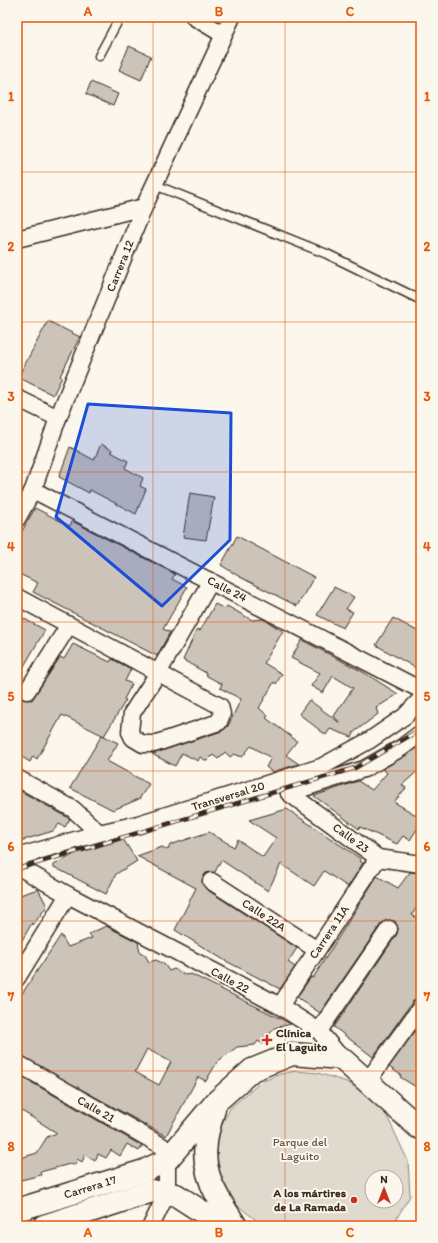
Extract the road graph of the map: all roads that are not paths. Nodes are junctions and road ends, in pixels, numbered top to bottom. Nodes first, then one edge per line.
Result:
1 (120, 17) edge
2 (194, 17) edge
3 (232, 17) edge
4 (224, 35) junction
5 (99, 56) dead end
6 (155, 184) junction
7 (144, 207) junction
8 (17, 239) edge
9 (421, 300) edge
10 (17, 398) edge
11 (58, 418) junction
12 (33, 490) junction
13 (19, 512) edge
14 (210, 581) junction
15 (17, 597) edge
16 (69, 625) junction
17 (158, 673) junction
18 (421, 690) edge
19 (27, 691) dead end
20 (421, 699) edge
21 (421, 733) edge
22 (17, 778) edge
23 (99, 833) junction
24 (17, 857) edge
25 (378, 858) junction
26 (421, 864) edge
27 (17, 866) edge
28 (34, 876) junction
29 (17, 881) edge
30 (211, 881) dead end
31 (68, 895) junction
32 (389, 929) dead end
33 (317, 950) junction
34 (17, 978) edge
35 (280, 1006) junction
36 (421, 1007) edge
37 (319, 1031) junction
38 (341, 1058) junction
39 (17, 1063) edge
40 (367, 1082) junction
41 (216, 1102) junction
42 (420, 1130) edge
43 (165, 1161) junction
44 (159, 1192) junction
45 (17, 1210) edge
46 (44, 1226) edge
47 (151, 1226) edge
48 (224, 1226) edge
49 (236, 1226) edge

1 - 5 lane
2 - 4 street
3 - 4 street, Carrera 12
4 - 6 street, Carrera 12
6 - 7 street, Carrera 12
6 - 9 lane
7 - 8 street
7 - 11 street, Carrera 12
10 - 11 street
11 - 12 street, Carrera 12
12 - 13 street, Carrera 12
12 - 14 street, Calle 24
14 - 17 street
14 - 18 street, Calle 24
15 - 16 street
16 - 17 street
16 - 19 street
17 - 17 street
20 - 23 street, Transversal 20
21 - 25 street, Calle 23
22 - 23 street
23 - 24 street, Transversal 20
25 - 26 street, Calle 23
25 - 33 street, Carrera 11A
27 - 28 street, Calle 22
28 - 29 street
28 - 31 street, Calle 22
30 - 33 street, Calle 22A
31 - 34 street
31 - 35 street, Calle 22
32 - 37 street
33 - 35 street, Carrera 11A
35 - 37 street, Calle 22
36 - 40 street
37 - 38 street, Calle 22
38 - 40 main road, Calle 22
38 - 41 main road
39 - 43 street, Calle 21
40 - 42 main road, Calle 22
41 - 43 main road
41 - 49 main road
43 - 44 street
43 - 45 main road, Carrera 17
44 - 46 main road, Carrera 17
44 - 47 street
44 - 48 main road

